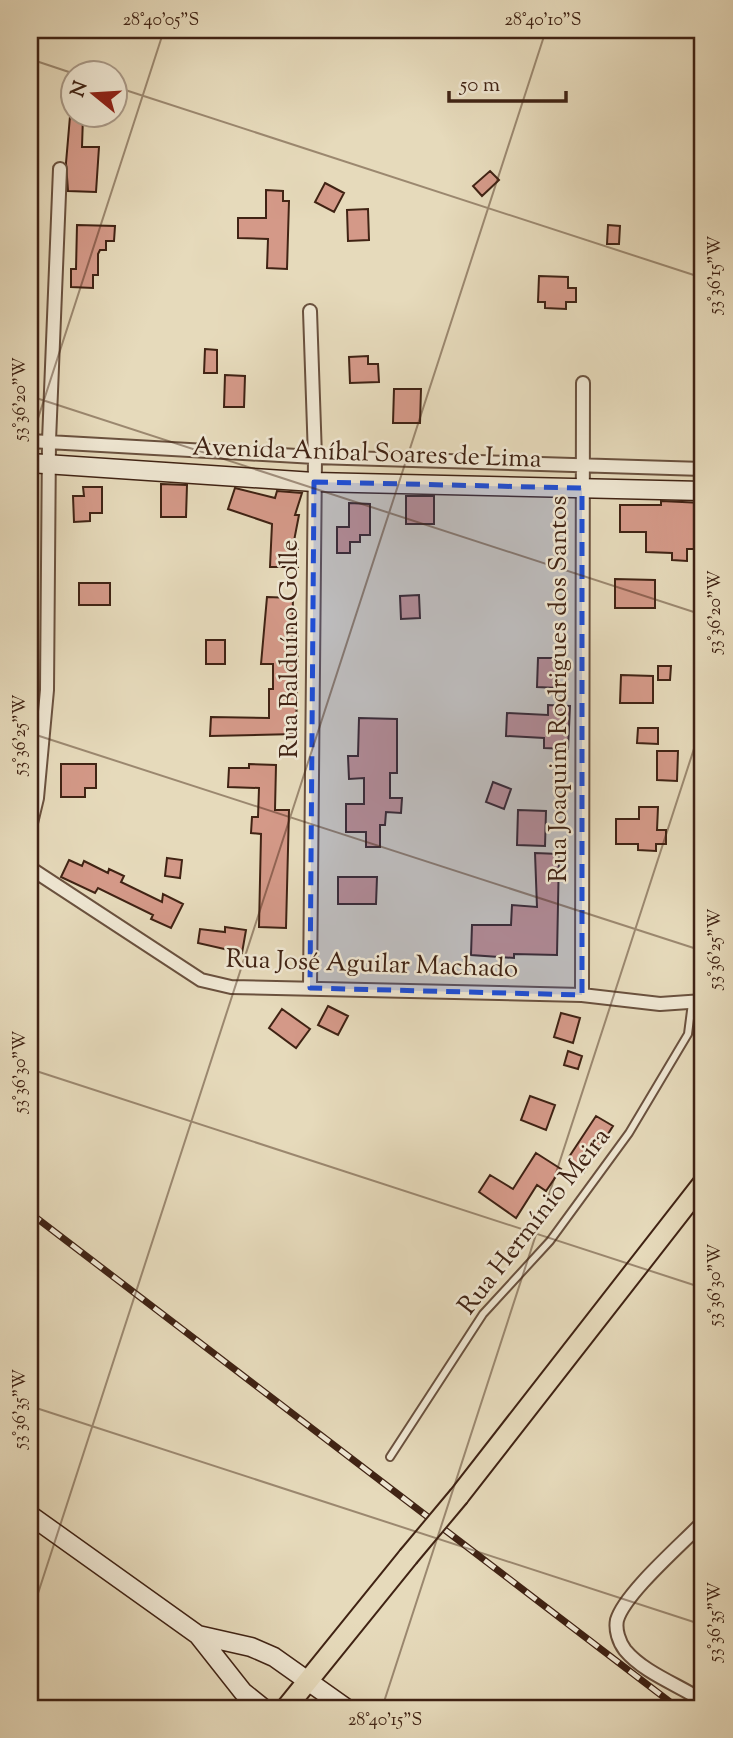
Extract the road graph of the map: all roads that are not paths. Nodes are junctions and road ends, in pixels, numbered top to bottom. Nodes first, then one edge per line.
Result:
1 (60, 169) dead end
2 (310, 311) dead end
3 (583, 383) dead end
4 (30, 441) edge
5 (49, 441) junction
6 (315, 457) junction
7 (30, 463) edge
8 (50, 464) junction
9 (584, 468) junction
10 (703, 469) edge
11 (314, 482) junction
12 (582, 488) junction
13 (703, 491) edge
14 (30, 827) edge
15 (30, 868) edge
16 (310, 988) junction
17 (582, 995) junction
18 (697, 1002) edge
19 (703, 1183) edge
20 (390, 1457) dead end
21 (30, 1515) edge
22 (703, 1522) edge
23 (198, 1634) junction
24 (308, 1678) junction
25 (703, 1700) edge
26 (263, 1708) edge
27 (286, 1708) edge
28 (346, 1708) edge

1 - 5 street
2 - 6 street, Rua Balduíno Golle
3 - 9 street, Rua Joaquim Rodrigues dos Santos
4 - 5 street, Avenida Aníbal Soares de Lima
5 - 6 street, Avenida Aníbal Soares de Lima
5 - 8 street
6 - 9 street, Avenida Aníbal Soares de Lima
6 - 11 street, Rua Balduíno Golle
7 - 8 street, Avenida Aníbal Soares de Lima
8 - 11 street, Avenida Aníbal Soares de Lima
8 - 14 street
9 - 10 street, Avenida Aníbal Soares de Lima
9 - 12 street, Rua Joaquim Rodrigues dos Santos
11 - 12 street, Avenida Aníbal Soares de Lima
11 - 16 street, Rua Balduíno Golle
12 - 13 street, Avenida Aníbal Soares de Lima
12 - 17 street, Rua Joaquim Rodrigues dos Santos
15 - 16 street, Rua José Aguilar Machado
16 - 17 street, Rua José Aguilar Machado
17 - 18 street, Rua José Aguilar Machado
18 - 20 lane, Rua Hermínio Meira
19 - 24 main road, bridge
21 - 23 street
22 - 25 street
23 - 24 street
23 - 26 street
24 - 27 main road
24 - 28 street

